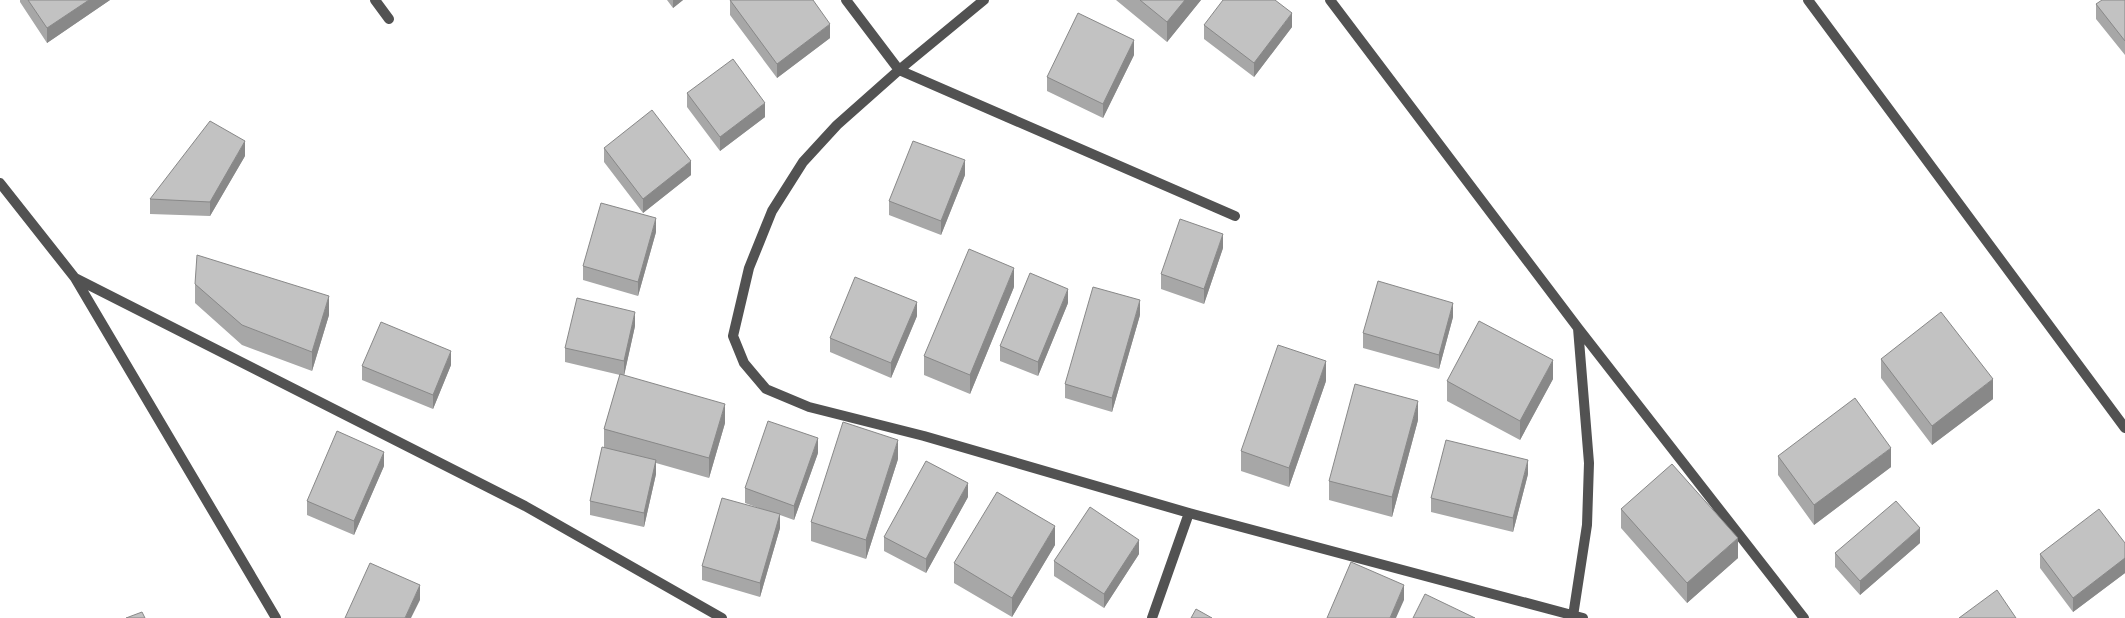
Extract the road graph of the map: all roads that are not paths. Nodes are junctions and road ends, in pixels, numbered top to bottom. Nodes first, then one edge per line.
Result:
1 (375, 0) edge
2 (846, 0) edge
3 (984, 0) edge
4 (1330, 0) edge
5 (1808, 0) edge
6 (389, 19) dead end
7 (899, 70) junction
8 (0, 183) edge
9 (1235, 216) dead end
10 (75, 278) junction
11 (1578, 328) junction
12 (2125, 428) edge
13 (1189, 513) junction
14 (1578, 617) edge
15 (276, 618) edge
16 (722, 618) edge
17 (1152, 618) edge
18 (1804, 618) edge

1 - 6 street
2 - 7 street
3 - 7 street
4 - 11 street
5 - 12 street
7 - 9 street
7 - 13 street
8 - 10 street
10 - 15 street
10 - 16 street
11 - 14 street
11 - 18 street
13 - 14 street
13 - 17 street

